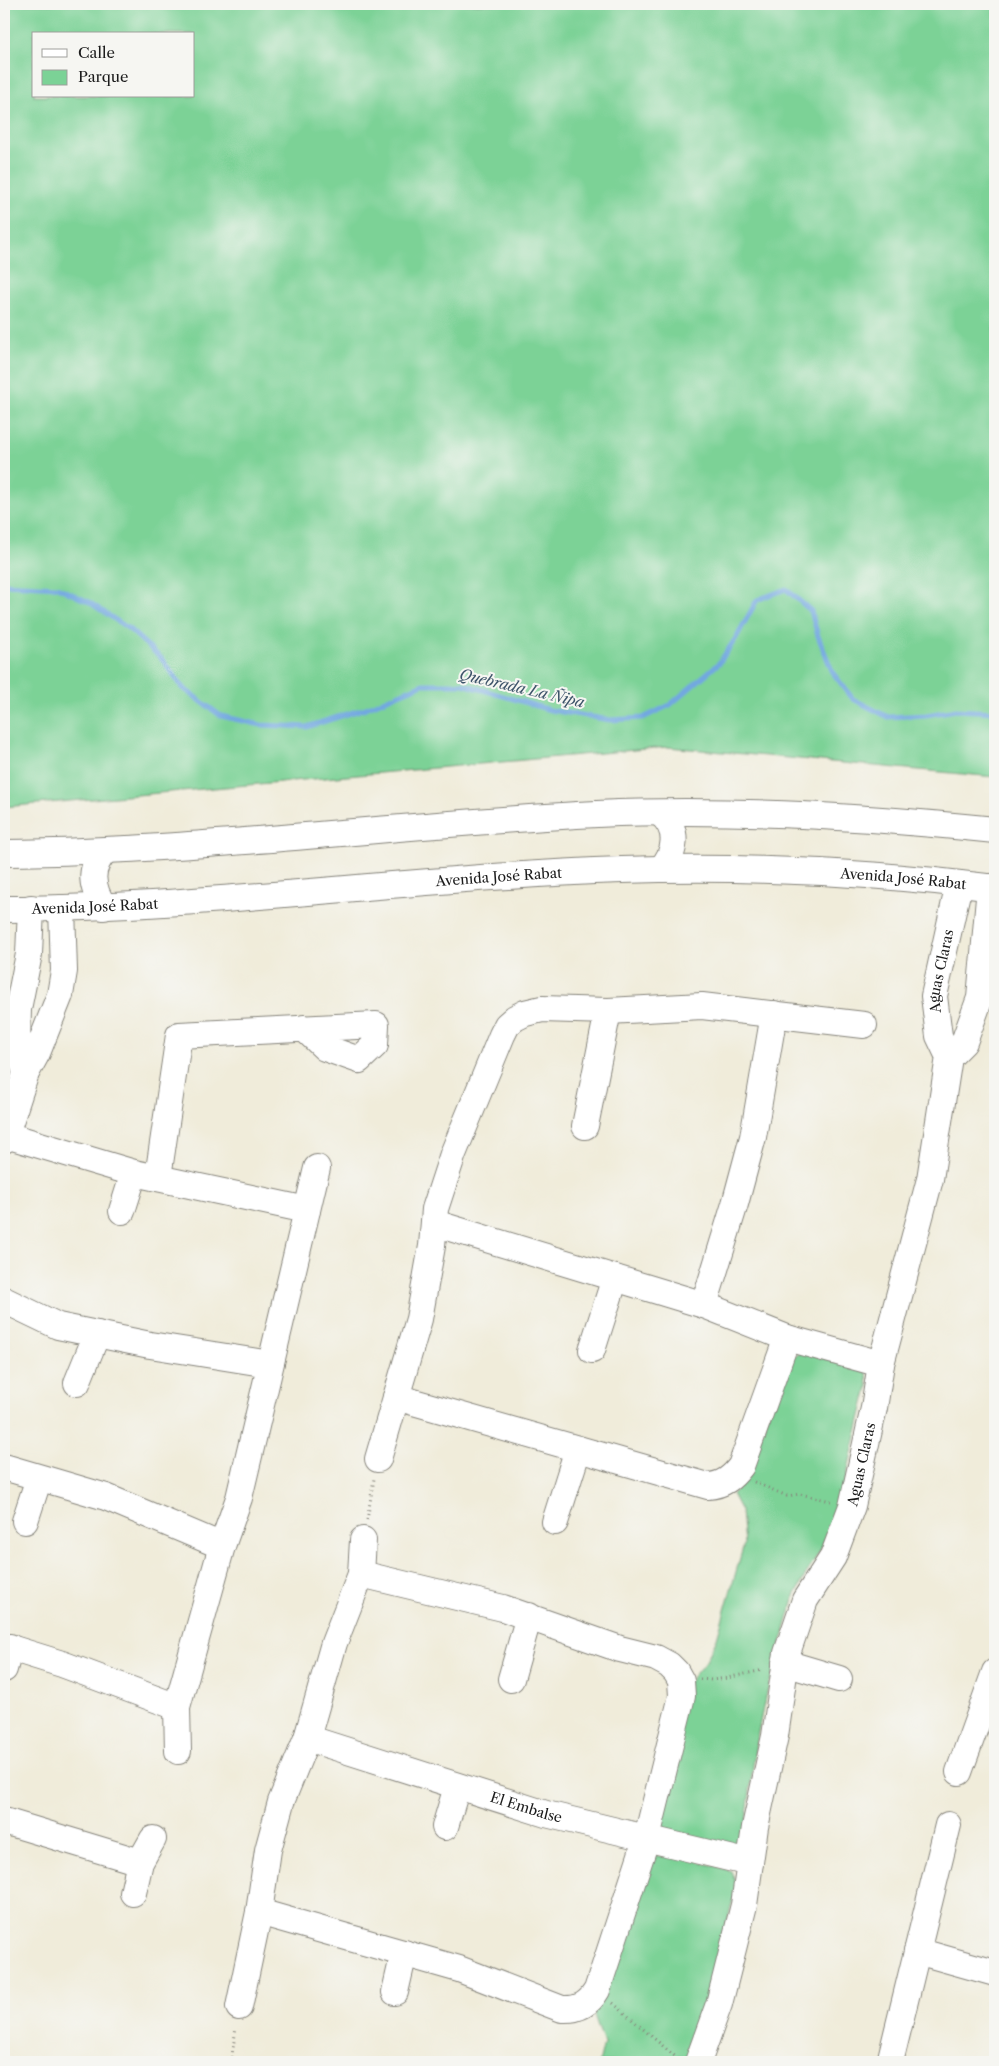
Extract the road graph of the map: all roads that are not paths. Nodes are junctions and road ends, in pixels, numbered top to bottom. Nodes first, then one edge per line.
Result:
1 (660, 813) junction
2 (995, 830) edge
3 (106, 850) junction
4 (4, 852) edge
5 (661, 869) junction
6 (960, 884) junction
7 (993, 887) edge
8 (104, 907) junction
9 (31, 908) junction
10 (62, 908) junction
11 (4, 909) edge
12 (608, 1012) junction
13 (774, 1014) junction
14 (864, 1025) dead end
15 (304, 1028) dead end
16 (950, 1057) junction
17 (26, 1073) junction
18 (585, 1126) dead end
19 (5, 1137) edge
20 (317, 1168) dead end
21 (146, 1175) junction
22 (307, 1210) junction
23 (122, 1211) dead end
24 (434, 1223) junction
25 (615, 1278) junction
26 (4, 1300) edge
27 (704, 1305) junction
28 (97, 1334) junction
29 (787, 1338) junction
30 (592, 1350) dead end
31 (270, 1364) junction
32 (881, 1364) junction
33 (77, 1383) dead end
34 (396, 1397) junction
35 (578, 1449) junction
36 (378, 1459) road end
37 (4, 1467) edge
38 (39, 1478) junction
39 (25, 1521) dead end
40 (555, 1522) dead end
41 (363, 1540) road end
42 (222, 1546) junction
43 (361, 1574) junction
44 (529, 1616) junction
45 (6, 1654) edge
46 (785, 1663) junction
47 (995, 1672) edge
48 (512, 1679) dead end
49 (840, 1679) dead end
50 (177, 1708) junction
51 (307, 1738) junction
52 (178, 1751) dead end
53 (959, 1772) dead end
54 (457, 1787) junction
55 (4, 1821) edge
56 (948, 1825) dead end
57 (445, 1827) dead end
58 (647, 1837) junction
59 (153, 1839) dead end
60 (140, 1862) junction
61 (750, 1863) junction
62 (133, 1893) dead end
63 (259, 1912) junction
64 (917, 1950) junction
65 (404, 1953) junction
66 (995, 1973) edge
67 (394, 1992) dead end
68 (239, 2008) road end
69 (698, 2062) edge
70 (890, 2062) edge

1 - 2 street
1 - 3 street
1 - 5 street
3 - 4 street
3 - 8 street
5 - 6 street, Avenida José Rabat
5 - 8 street, Avenida José Rabat
6 - 7 street, Avenida José Rabat
6 - 16 street, Aguas Claras
7 - 16 street, Aguas Claras
8 - 10 street, Avenida José Rabat
9 - 10 street, Avenida José Rabat
9 - 11 street, Avenida José Rabat
9 - 17 street
10 - 17 street
12 - 13 street
12 - 18 street
12 - 24 street
13 - 14 street
13 - 27 street
15 - 21 street
16 - 32 street, Aguas Claras
17 - 19 street
19 - 21 street
20 - 22 street
21 - 22 street
21 - 23 street
22 - 31 street
24 - 25 street
24 - 34 street
25 - 27 street
25 - 30 street
26 - 28 street
27 - 29 street
28 - 31 street
28 - 33 street
29 - 32 street
29 - 35 street
31 - 42 street
32 - 46 street, Aguas Claras
34 - 35 street
34 - 36 street
35 - 40 street
37 - 38 street
38 - 39 street
38 - 42 street
41 - 43 street
42 - 50 street
43 - 44 street
43 - 51 street
44 - 48 street
44 - 58 street
45 - 50 street
46 - 49 street
46 - 61 street, Aguas Claras
47 - 53 street
50 - 52 street
51 - 54 street, El Embalse
51 - 63 street
54 - 57 street
54 - 58 street, El Embalse
55 - 60 street
56 - 64 street
58 - 61 street, El Embalse
58 - 65 street
59 - 60 street
60 - 62 street
61 - 69 street, Aguas Claras
63 - 65 street
63 - 68 street
64 - 66 street
64 - 70 street
65 - 67 street

